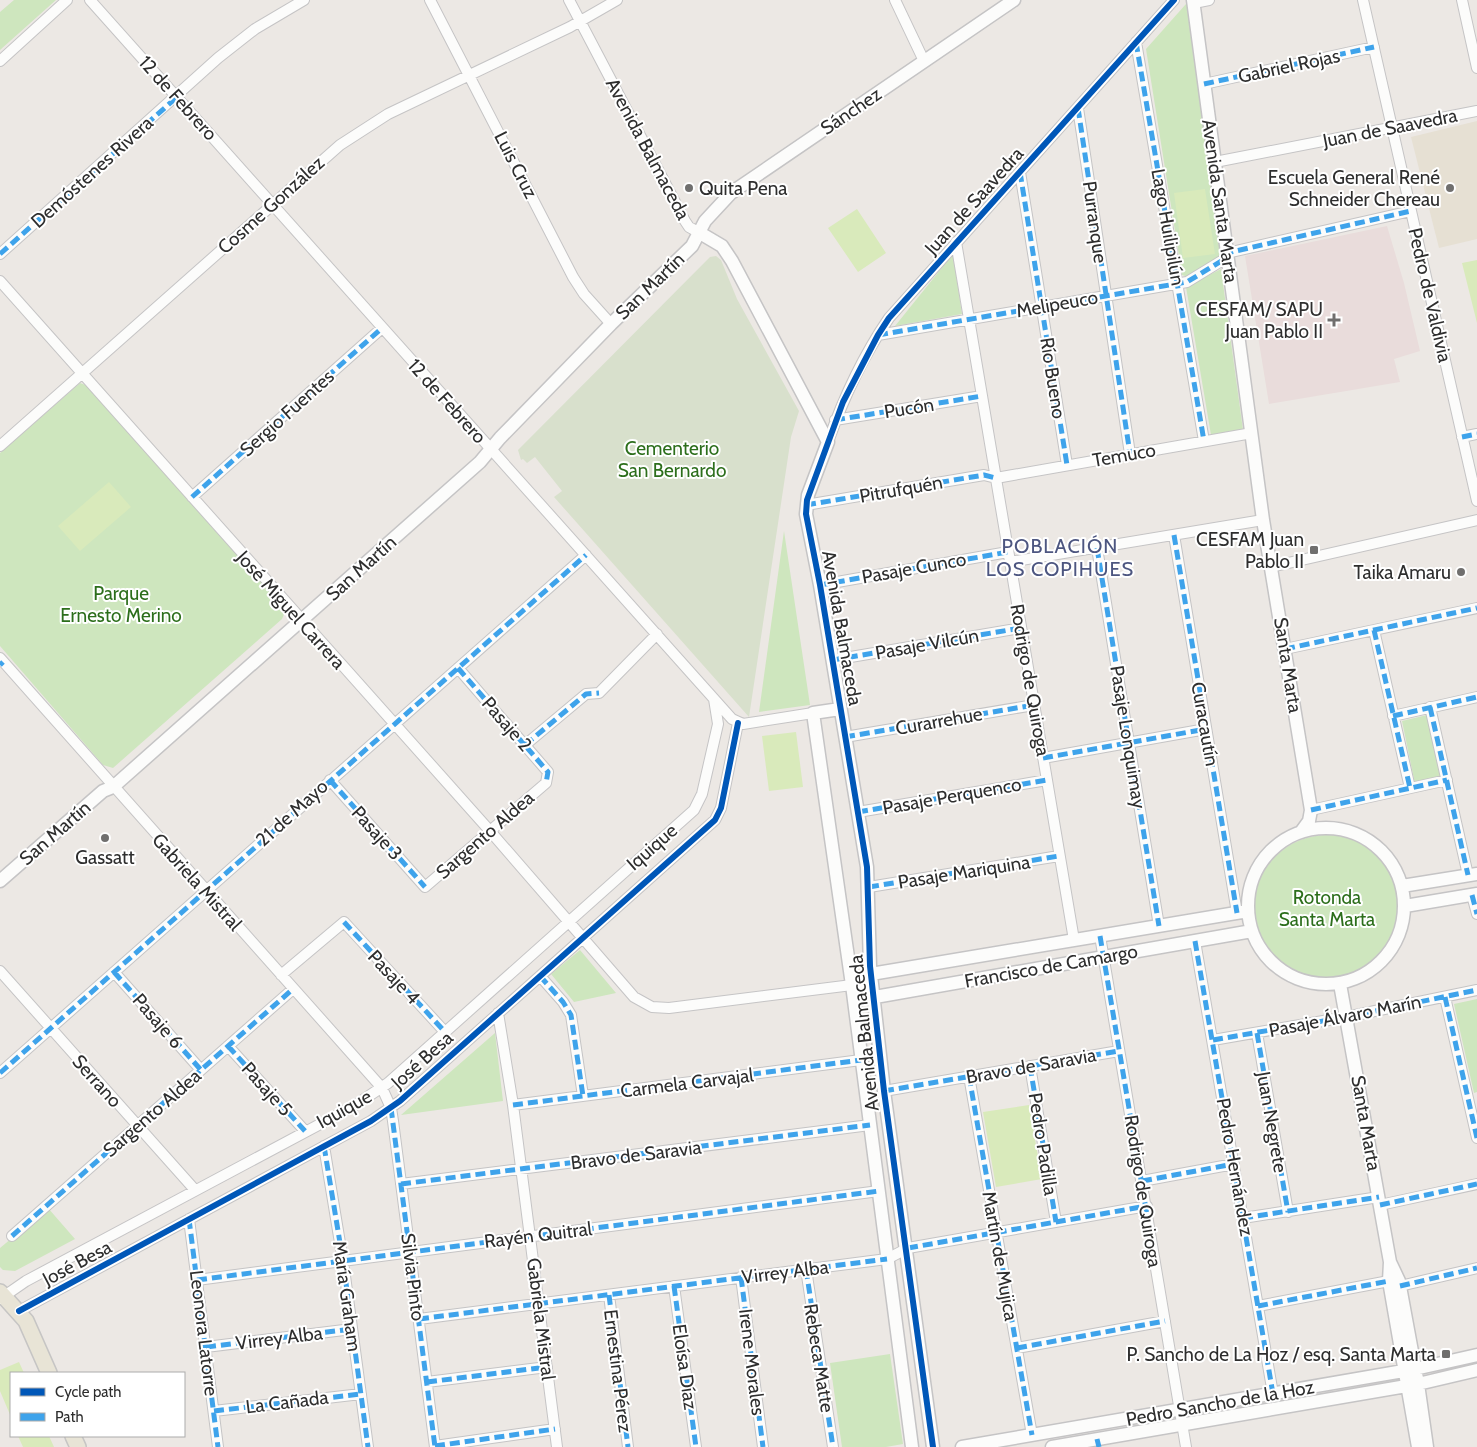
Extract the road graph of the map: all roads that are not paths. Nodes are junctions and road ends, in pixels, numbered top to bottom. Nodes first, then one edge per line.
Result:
1 (68, 0) edge
2 (90, 0) edge
3 (304, 0) edge
4 (430, 0) edge
5 (569, 0) edge
6 (617, 0) edge
7 (896, 0) edge
8 (1014, 0) edge
9 (1174, 0) edge
10 (1209, 0) edge
11 (1363, 0) edge
12 (1462, 0) edge
13 (1193, 2) edge
14 (580, 21) junction
15 (1136, 42) junction
16 (1374, 47) junction
17 (0, 61) edge
18 (924, 61) junction
19 (1477, 68) edge
20 (469, 75) junction
21 (1204, 84) junction
22 (177, 97) junction
23 (1078, 108) junction
24 (1477, 111) edge
25 (1392, 129) junction
26 (1215, 162) junction
27 (1020, 172) junction
28 (272, 203) junction
29 (1411, 211) junction
30 (700, 233) junction
31 (956, 242) junction
32 (1227, 253) junction
33 (0, 254) edge
34 (0, 281) edge
35 (1178, 283) junction
36 (1106, 295) junction
37 (1042, 307) junction
38 (969, 320) junction
39 (611, 324) junction
40 (382, 328) junction
41 (878, 335) junction
42 (83, 374) junction
43 (982, 396) junction
44 (835, 420) junction
45 (1252, 433) junction
46 (1477, 434) edge
47 (1462, 437) junction
48 (1204, 441) junction
49 (828, 442) junction
50 (0, 446) edge
51 (491, 450) junction
52 (1130, 454) junction
53 (1067, 465) junction
54 (996, 478) junction
55 (192, 498) junction
56 (1477, 501) edge
57 (806, 505) junction
58 (1264, 520) junction
59 (1477, 520) edge
60 (1174, 535) junction
61 (1096, 548) junction
62 (1008, 552) junction
63 (586, 555) junction
64 (1010, 562) junction
65 (1271, 567) junction
66 (820, 585) junction
67 (1477, 608) edge
68 (301, 622) junction
69 (1021, 628) junction
70 (1374, 630) junction
71 (657, 634) junction
72 (1285, 649) junction
73 (833, 660) junction
74 (1, 662) edge
75 (458, 668) junction
76 (1477, 697) edge
77 (714, 698) junction
78 (1034, 705) junction
79 (1430, 708) junction
80 (840, 709) junction
81 (813, 713) junction
82 (1393, 716) junction
83 (738, 723) junction
84 (394, 724) junction
85 (1206, 729) junction
86 (716, 731) junction
87 (845, 737) junction
88 (1129, 742) junction
89 (526, 745) junction
90 (1043, 758) junction
91 (330, 780) junction
92 (1047, 780) junction
93 (1446, 780) junction
94 (546, 783) joint
95 (113, 787) junction
96 (1410, 788) junction
97 (1312, 810) junction
98 (858, 812) junction
99 (1326, 828) junction
100 (490, 831) junction
101 (1301, 832) junction
102 (1060, 856) junction
103 (1473, 874) edge
104 (0, 881) edge
105 (1402, 886) junction
106 (425, 887) joint
107 (869, 887) junction
108 (205, 891) junction
109 (1475, 894) edge
110 (1405, 906) junction
111 (1243, 912) junction
112 (1477, 914) edge
113 (568, 921) junction
114 (1159, 926) junction
115 (1252, 930) junction
116 (1100, 936) junction
117 (583, 938) junction
118 (1074, 940) junction
119 (1195, 941) junction
120 (1103, 957) junction
121 (0, 971) edge
122 (114, 972) junction
123 (871, 974) junction
124 (281, 975) junction
125 (540, 976) junction
126 (1340, 984) junction
127 (852, 985) junction
128 (293, 989) junction
129 (1477, 990) edge
130 (875, 997) junction
131 (1445, 997) junction
132 (498, 1013) junction
133 (1346, 1017) junction
134 (51, 1028) junction
135 (445, 1032) junction
136 (1257, 1033) junction
137 (1213, 1040) junction
138 (228, 1046) junction
139 (1119, 1051) junction
140 (861, 1060) junction
141 (1030, 1066) junction
142 (201, 1070) junction
143 (0, 1073) edge
144 (969, 1076) junction
145 (382, 1088) junction
146 (884, 1091) junction
147 (583, 1096) junction
148 (1473, 1100) edge
149 (513, 1105) junction
150 (391, 1108) junction
151 (870, 1125) junction
152 (137, 1126) junction
153 (305, 1131) junction
154 (1477, 1138) edge
155 (324, 1146) junction
156 (1234, 1164) junction
157 (521, 1169) junction
158 (1142, 1181) junction
159 (401, 1184) junction
160 (1477, 1184) edge
161 (195, 1190) junction
162 (879, 1191) junction
163 (1380, 1201) junction
164 (1147, 1206) junction
165 (1288, 1212) junction
166 (1243, 1218) junction
167 (189, 1219) junction
168 (1056, 1222) junction
169 (996, 1232) junction
170 (12, 1236) dead end
171 (530, 1237) junction
172 (908, 1248) junction
173 (410, 1252) junction
174 (887, 1258) junction
175 (343, 1261) junction
176 (1477, 1268) edge
177 (806, 1269) junction
178 (741, 1277) junction
179 (197, 1280) junction
180 (1394, 1284) junction
181 (674, 1286) junction
182 (609, 1294) junction
183 (1, 1296) edge
184 (539, 1304) junction
185 (1258, 1306) junction
186 (19, 1312) junction
187 (418, 1319) junction
188 (1164, 1322) junction
189 (352, 1329) junction
190 (206, 1347) junction
191 (1017, 1348) junction
192 (1477, 1355) edge
193 (547, 1367) junction
194 (1409, 1370) junction
195 (1477, 1370) edge
196 (49, 1372) edge
197 (427, 1382) junction
198 (1412, 1385) junction
199 (360, 1394) junction
200 (1273, 1394) junction
201 (1179, 1410) junction
202 (214, 1411) junction
203 (1182, 1424) junction
204 (555, 1429) junction
205 (1032, 1435) junction
206 (1098, 1443) edge
207 (435, 1446) edge
208 (218, 1447) edge
209 (368, 1447) edge
210 (558, 1447) edge
211 (628, 1447) edge
212 (696, 1447) edge
213 (763, 1447) edge
214 (833, 1447) edge
215 (912, 1447) edge
216 (933, 1447) edge
217 (962, 1447) edge
218 (1052, 1447) edge
219 (1186, 1447) edge
220 (1418, 1447) edge
221 (1427, 1447) edge

1 - 17 street
2 - 22 street, 12 de Febrero
3 - 22 street, Demóstenes Rivera
4 - 20 street, Luis Cruz
5 - 14 street, Avenida Balmaceda
6 - 14 street, Cosme González
7 - 18 street
8 - 18 street, Sánchez
9 - 15 street, Juan de Saavedra
10 - 13 street
11 - 16 street, Pedro de Valdivia
12 - 19 street
13 - 21 street, Avenida Santa Marta
14 - 20 street, Cosme González
14 - 30 street, Avenida Balmaceda
15 - 23 street, Juan de Saavedra
15 - 35 street, Lago Huilipilún
16 - 21 street, Gabriel Rojas
16 - 25 street, Pedro de Valdivia
18 - 30 street, Sánchez
20 - 28 street, Cosme González
20 - 39 street, Luis Cruz
21 - 26 street, Avenida Santa Marta
22 - 28 street, 12 de Febrero
22 - 33 street, Demóstenes Rivera
23 - 27 street, Juan de Saavedra
23 - 36 street, Purranque
24 - 25 street, Juan de Saavedra
25 - 26 street, Juan de Saavedra
25 - 29 street, Pedro de Valdivia
26 - 32 street, Avenida Santa Marta
27 - 31 street, Juan de Saavedra
27 - 37 street, Río Bueno
28 - 40 street, 12 de Febrero
28 - 42 street, Cosme González
29 - 32 street
29 - 47 street, Pedro de Valdivia
30 - 39 street, San Martín
30 - 49 street, Avenida Balmaceda
31 - 38 street, Rodrigo de Quiroga
31 - 41 street, Juan de Saavedra
32 - 35 street, Melipeuco
32 - 45 street, Avenida Santa Marta
34 - 42 street, José Miguel Carrera
35 - 36 street, Melipeuco
35 - 48 street, Lago Huilipilún
36 - 37 street, Melipeuco
36 - 52 street, Purranque
37 - 38 street, Melipeuco
37 - 53 street, Río Bueno
38 - 41 street, Melipeuco
38 - 43 street, Rodrigo de Quiroga
39 - 51 street, San Martín
40 - 51 street, 12 de Febrero
40 - 55 street, Sergio Fuentes
41 - 44 street, Juan de Saavedra
42 - 50 street, Cosme González
42 - 55 street, José Miguel Carrera
43 - 44 street, Pucón
43 - 54 street, Rodrigo de Quiroga
44 - 49 street, Juan de Saavedra
45 - 48 street, Temuco
45 - 58 street, Avenida Santa Marta
46 - 47 street
47 - 56 street, Pedro de Valdivia
48 - 52 street, Temuco
49 - 57 street, Avenida Balmaceda
51 - 63 street, 12 de Febrero
51 - 68 street, San Martín
52 - 53 street, Temuco
53 - 54 street, Temuco
54 - 57 street, Pitrufquén
54 - 62 street, Rodrigo de Quiroga
55 - 68 street, José Miguel Carrera
57 - 66 street, Avenida Balmaceda
58 - 60 street
58 - 65 street, Santa Marta
59 - 65 street
60 - 61 street
60 - 85 street, Curacautín
61 - 64 street
61 - 88 street, Pasaje Lonquimay
62 - 64 street, Rodrigo de Quiroga
62 - 66 street, Pasaje Cunco
63 - 71 street, 12 de Febrero
63 - 75 street, 21 de Mayo
64 - 69 street, Rodrigo de Quiroga
65 - 72 street, Santa Marta
66 - 73 street, Avenida Balmaceda
67 - 70 street
68 - 84 street, José Miguel Carrera
68 - 95 street, San Martín
69 - 73 street, Pasaje Vilcún
69 - 78 street, Rodrigo de Quiroga
70 - 72 street
70 - 82 street
71 - 77 street, 12 de Febrero
71 - 89 street
72 - 97 street, Santa Marta
73 - 80 street, Avenida Balmaceda
74 - 95 street, Gabriela Mistral
75 - 84 street, 21 de Mayo
75 - 89 street, Pasaje 2
76 - 79 street
77 - 83 street, 12 de Febrero
77 - 86 street, Iquique
78 - 87 street, Curarrehue
78 - 90 street, Rodrigo de Quiroga
79 - 82 street
79 - 93 street
80 - 81 street
80 - 87 street, Avenida Balmaceda
81 - 83 street
81 - 127 street, Avenida Balmaceda
82 - 96 street
83 - 86 street
83 - 117 street, José Besa
84 - 91 street, 21 de Mayo
84 - 100 street, José Miguel Carrera
85 - 88 street
85 - 111 street, Curacautín
86 - 113 street, Iquique
87 - 98 street, Avenida Balmaceda
88 - 90 street
88 - 114 street, Pasaje Lonquimay
89 - 94 street, Pasaje 2
90 - 92 street, Rodrigo de Quiroga
91 - 106 street, Pasaje 3
91 - 108 street, 21 de Mayo
92 - 98 street, Pasaje Perquenco
92 - 102 street, Rodrigo de Quiroga
93 - 96 street
93 - 103 street
94 - 100 street, Sargento Aldea
95 - 104 street, San Martín
95 - 108 street, Gabriela Mistral
96 - 97 street
97 - 99 street, Santa Marta
97 - 101 street
98 - 107 street, Avenida Balmaceda
99 - 101 street
99 - 105 street
100 - 106 street, Sargento Aldea
100 - 113 street, José Miguel Carrera
101 - 111 street
102 - 107 street, Pasaje Mariquina
102 - 118 street, Rodrigo de Quiroga
103 - 105 street
105 - 110 street
107 - 123 street, Avenida Balmaceda
108 - 122 street, 21 de Mayo
108 - 124 street, Gabriela Mistral
109 - 110 street
109 - 112 street
110 - 126 street
111 - 114 street, Francisco de Camargo
111 - 115 street
113 - 117 street, José Miguel Carrera
113 - 135 street, Iquique
114 - 116 street, Francisco de Camargo
115 - 119 street, Francisco de Camargo
115 - 126 street
116 - 118 street, Francisco de Camargo
116 - 120 street, Rodrigo de Quiroga
117 - 125 street, José Besa
117 - 127 street, Francisco de Camargo
118 - 123 street, Francisco de Camargo
119 - 120 street, Francisco de Camargo
119 - 137 street, Pedro Hernández
120 - 130 street, Francisco de Camargo
120 - 139 street, Rodrigo de Quiroga
121 - 134 street, Serrano
122 - 134 street, 21 de Mayo
122 - 142 street, Pasaje 6
123 - 127 street, Francisco de Camargo
123 - 130 street, Avenida Balmaceda
124 - 128 street, Gabriela Mistral
124 - 135 street, Pasaje 4
125 - 132 street, José Besa
125 - 147 street
126 - 133 street, Santa Marta
127 - 130 street
127 - 140 street, Avenida Balmaceda
128 - 138 street, Sargento Aldea
128 - 145 street, Gabriela Mistral
129 - 131 street, Pasaje Álvaro Marín
130 - 146 street, Avenida Balmaceda
131 - 133 street, Pasaje Álvaro Marín
131 - 148 street
132 - 149 street, Gabriela Mistral
132 - 150 street, José Besa
133 - 136 street, Pasaje Álvaro Marín
133 - 163 street, Santa Marta
134 - 143 street, 21 de Mayo
134 - 152 street, Serrano
135 - 145 street, Iquique
136 - 137 street, Pasaje Álvaro Marín
136 - 165 street, Juan Negrete
137 - 156 street, Pedro Hernández
138 - 142 street, Sargento Aldea
138 - 153 street, Pasaje 5
139 - 141 street, Bravo de Saravia
139 - 158 street, Rodrigo de Quiroga
140 - 147 street, Carmela Carvajal
140 - 151 street, Avenida Balmaceda
141 - 144 street, Bravo de Saravia
141 - 168 street, Pedro Padilla
142 - 152 street, Sargento Aldea
144 - 146 street, Bravo de Saravia
144 - 169 street, Martín de Mujica
145 - 150 street, Gabriela Mistral
145 - 153 street, Iquique
146 - 172 street, Avenida Balmaceda
147 - 149 street, Carmela Carvajal
148 - 154 street
149 - 157 street, Gabriela Mistral
150 - 155 street, José Besa
150 - 159 street, Silvia Pinto
151 - 157 street, Bravo de Saravia
151 - 162 street, Avenida Balmaceda
152 - 161 street, Serrano
152 - 170 street, Sargento Aldea
153 - 161 street, Iquique
155 - 167 street, José Besa
155 - 175 street, María Graham
156 - 158 street
156 - 166 street, Pedro Hernández
157 - 159 street, Bravo de Saravia
157 - 171 street, Gabriela Mistral
158 - 164 street, Rodrigo de Quiroga
159 - 173 street, Silvia Pinto
160 - 163 street
161 - 183 street, Iquique
162 - 171 street, Rayén Quitral
162 - 174 street, Avenida Balmaceda
163 - 165 street
163 - 180 street, Santa Marta
164 - 168 street, Virrey Alba
164 - 188 street, Rodrigo de Quiroga
165 - 166 street
166 - 185 street, Pedro Hernández
167 - 179 street, Leonora Latorre
167 - 186 street, José Besa
168 - 169 street, Virrey Alba
169 - 172 street, Virrey Alba
169 - 191 street, Martín de Mujica
171 - 173 street, Rayén Quitral
171 - 184 street, Gabriela Mistral
172 - 174 street, Virrey Alba
172 - 216 street, Avenida Balmaceda
173 - 175 street, Rayén Quitral
173 - 187 street, Silvia Pinto
174 - 177 street, Virrey Alba
174 - 215 street, Avenida Balmaceda
175 - 179 street, Rayén Quitral
175 - 189 street, María Graham
176 - 180 street
177 - 178 street, Virrey Alba
177 - 214 street, Rebeca Matte
178 - 181 street, Virrey Alba
178 - 213 street, Irene Morales
179 - 190 street, Leonora Latorre
180 - 185 street
180 - 194 street, Santa Marta
181 - 182 street, Virrey Alba
181 - 212 street, Eloísa Díaz
182 - 184 street, Virrey Alba
182 - 211 street, Ernestina Pérez
183 - 186 main road
184 - 187 street, Virrey Alba
184 - 193 street, Gabriela Mistral
185 - 200 street, Pedro Hernández
186 - 196 main road
187 - 197 street, Silvia Pinto
188 - 191 street
188 - 201 street, Rodrigo de Quiroga
189 - 190 street, Virrey Alba
189 - 199 street, María Graham
190 - 202 street, Leonora Latorre
191 - 205 street, Martín de Mujica
192 - 194 street, Pedro Sancho de la Hoz
193 - 197 street
193 - 204 street, Gabriela Mistral
194 - 198 street, Santa Marta
194 - 200 street, Pedro Sancho de la Hoz
195 - 198 street, Pedro Sancho de la Hoz
197 - 207 street, Silvia Pinto
198 - 203 street, Pedro Sancho de la Hoz
198 - 220 street, Santa Marta
198 - 221 street, Santa Marta
199 - 202 street, La Cañada
199 - 209 street, María Graham
200 - 201 street, Pedro Sancho de la Hoz
201 - 203 street, Rodrigo de Quiroga
201 - 205 street, Pedro Sancho de la Hoz
202 - 208 street, Leonora Latorre
203 - 206 street, Pedro Sancho de la Hoz
203 - 219 street, Rodrigo de Quiroga
204 - 207 street
204 - 210 street, Gabriela Mistral
205 - 217 street, Pedro Sancho de la Hoz
206 - 218 street, Pedro Sancho de la Hoz

